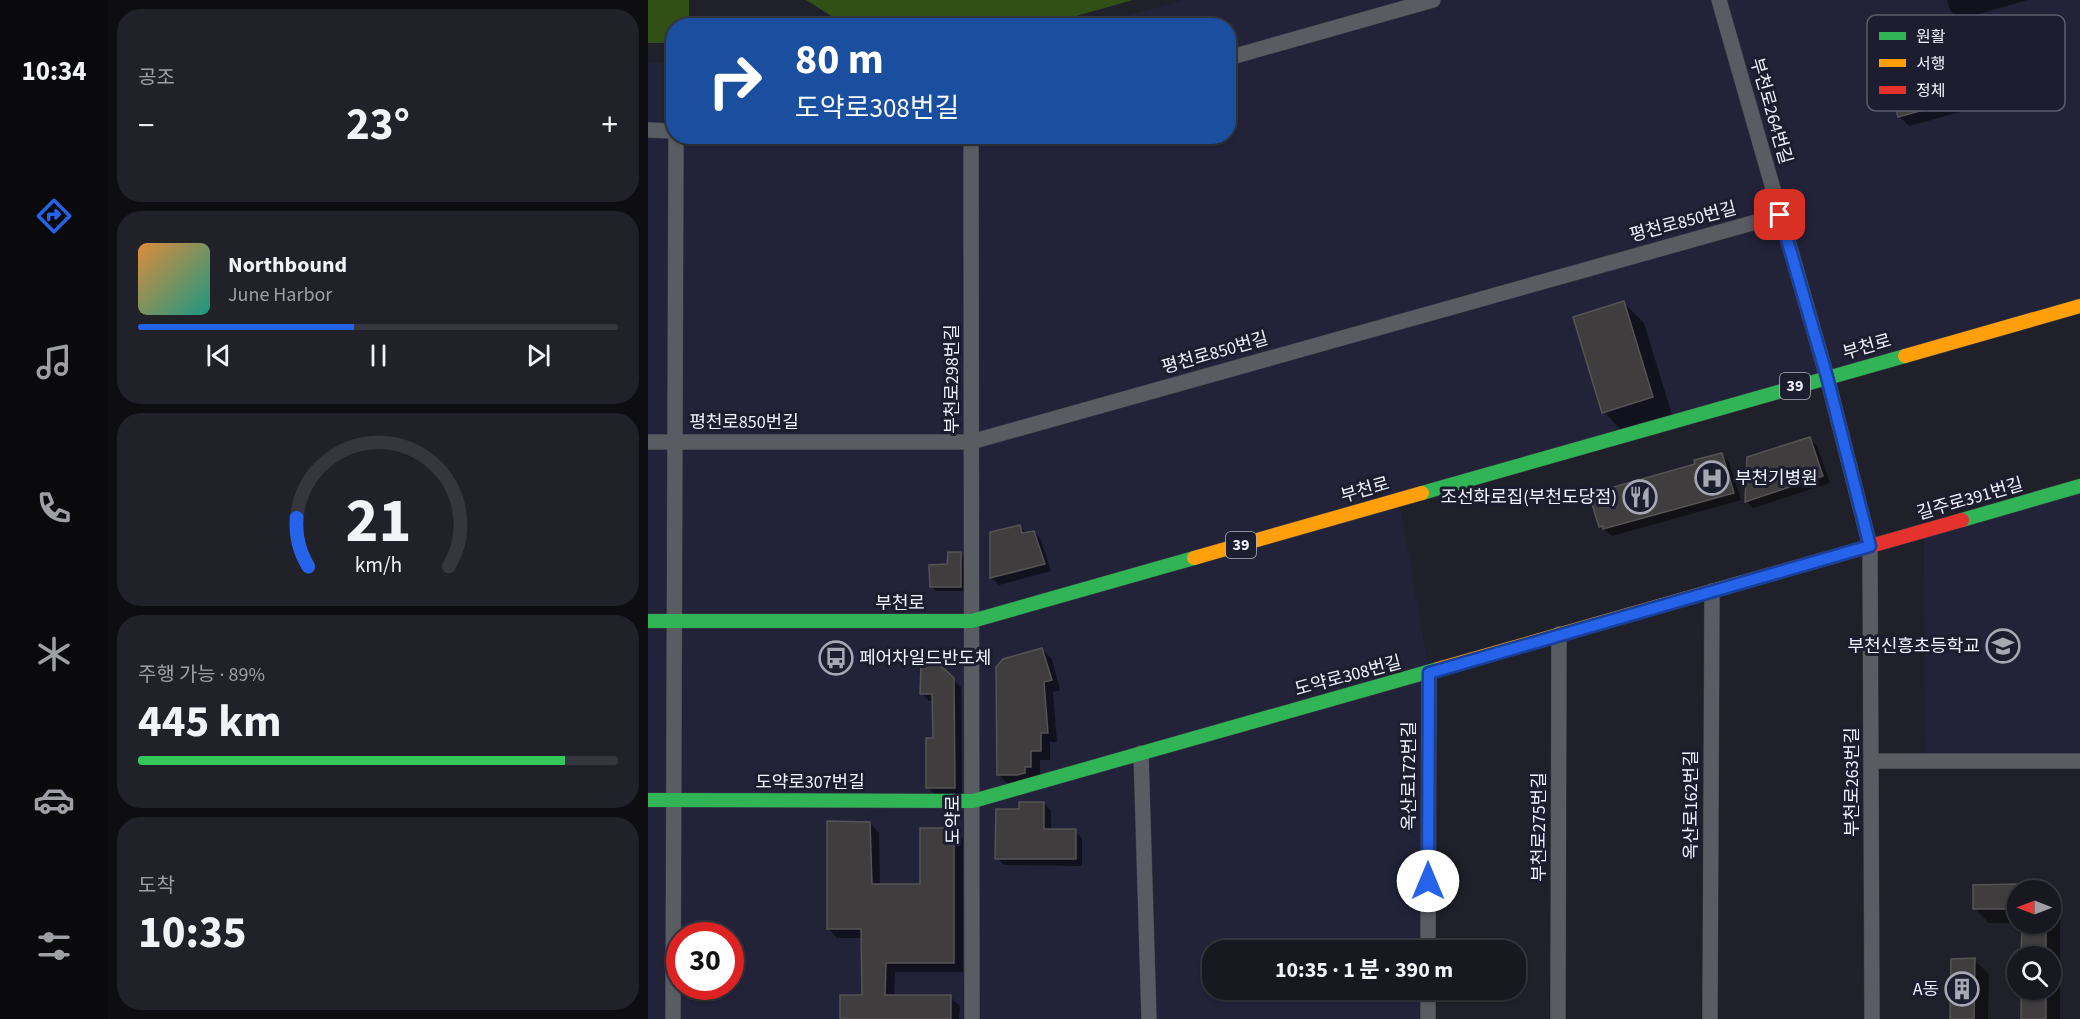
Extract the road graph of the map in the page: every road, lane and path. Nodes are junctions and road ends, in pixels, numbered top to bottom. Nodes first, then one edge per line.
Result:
1 (1433, 0) edge
2 (1719, 0) edge
3 (1236, 56) edge
4 (648, 130) edge
5 (666, 130) edge
6 (676, 144) edge
7 (970, 144) edge
8 (1780, 215) junction
9 (2080, 306) edge
10 (1827, 377) junction
11 (648, 442) edge
12 (675, 442) junction
13 (971, 442) junction
14 (2080, 486) edge
15 (1870, 546) junction
16 (1712, 591) junction
17 (648, 621) edge
18 (675, 621) junction
19 (972, 621) junction
20 (1559, 634) junction
21 (1429, 673) junction
22 (1141, 753) junction
23 (1872, 761) junction
24 (2080, 761) edge
25 (648, 800) edge
26 (674, 800) junction
27 (972, 801) junction
28 (1428, 940) edge
29 (1428, 1000) edge
30 (673, 1019) edge
31 (972, 1019) edge
32 (1149, 1019) edge
33 (1428, 1019) edge
34 (1558, 1019) edge
35 (1710, 1019) edge
36 (1872, 1019) edge

1 - 3 street
2 - 8 street, 부천로264번길
4 - 5 street
6 - 12 street
7 - 13 street, 부천로298번길
8 - 10 street, 부천로264번길
8 - 13 street, 평천로850번길
9 - 10 street, 부천로 / 39
10 - 15 street, 부천로264번길
10 - 19 street, 부천로 / 39
11 - 12 street, 평천로850번길
12 - 13 street, 평천로850번길
12 - 18 street
13 - 19 street, 부천로298번길
14 - 15 street, 길주로391번길
15 - 16 street, 도약로308번길
15 - 23 street, 부천로263번길
16 - 20 street, 도약로308번길
16 - 35 street, 옥산로162번길
17 - 18 street, 부천로 / 39
18 - 19 street, 부천로 / 39
18 - 26 street
19 - 27 street, 도약로
20 - 21 street, 도약로308번길
20 - 34 street, 부천로275번길
21 - 22 street, 도약로308번길
21 - 28 street, 옥산로172번길
22 - 27 street, 도약로308번길
22 - 32 street
23 - 24 street
23 - 36 street, 부천로263번길
25 - 26 street, 도약로307번길
26 - 27 street, 도약로307번길
26 - 30 street
27 - 31 street, 도약로
29 - 33 street

